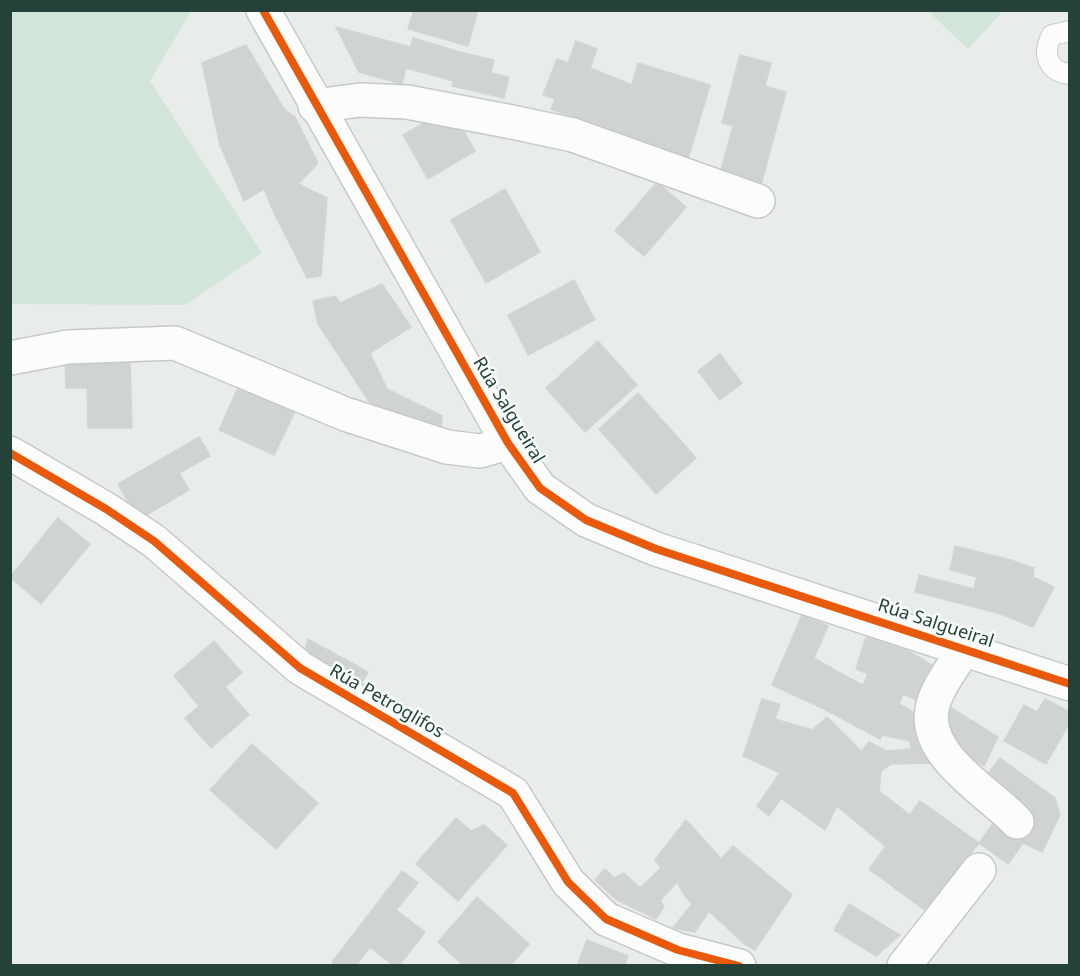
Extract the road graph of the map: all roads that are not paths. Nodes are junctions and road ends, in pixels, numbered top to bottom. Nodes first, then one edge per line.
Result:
1 (263, 10) edge
2 (1070, 31) edge
3 (1070, 74) edge
4 (315, 106) junction
5 (758, 201) dead end
6 (10, 358) edge
7 (508, 443) junction
8 (10, 453) edge
9 (965, 648) junction
10 (1070, 684) edge
11 (1017, 822) dead end
12 (979, 870) dead end
13 (739, 966) edge
14 (904, 966) edge

1 - 4 street, Rúa Salgueiral
2 - 3 lane
4 - 5 street
4 - 7 street, Rúa Salgueiral
6 - 7 street
7 - 9 street, Rúa Salgueiral
8 - 13 street, Rúa Petroglifos
9 - 10 street, Rúa Salgueiral
9 - 11 street, Rúa Salgueiral
12 - 14 street

